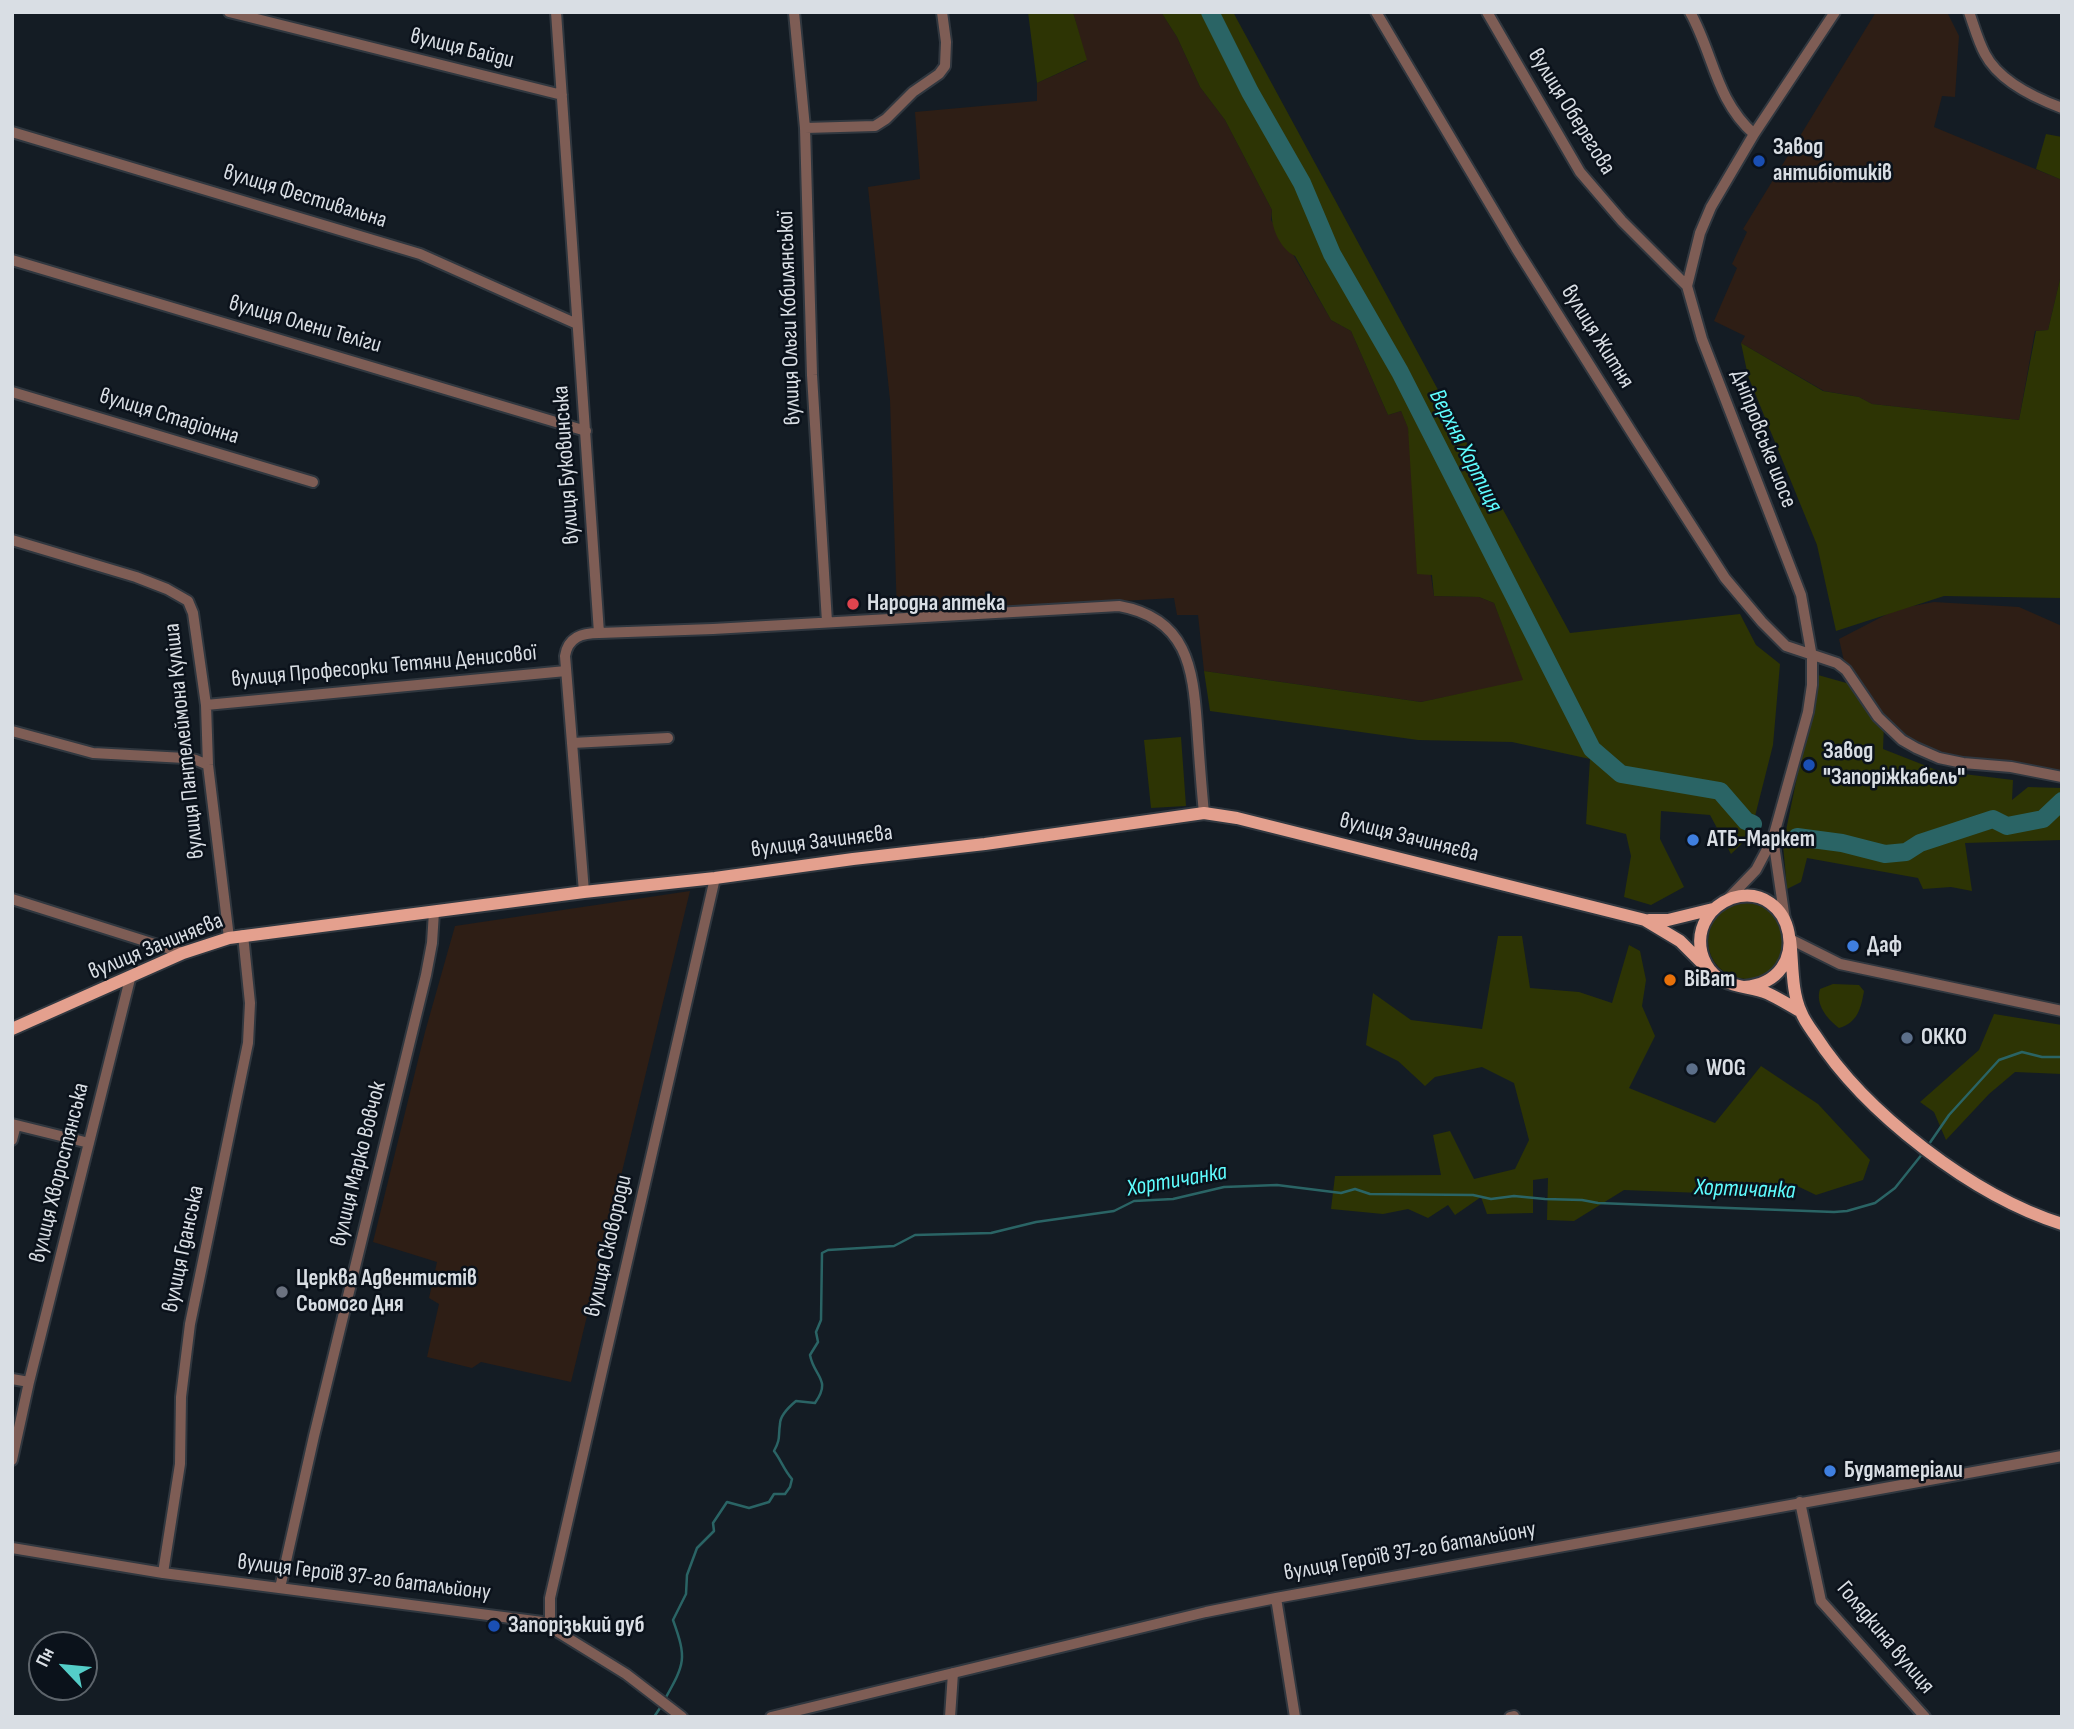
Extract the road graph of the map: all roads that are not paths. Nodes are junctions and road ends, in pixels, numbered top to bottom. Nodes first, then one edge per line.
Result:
1 (229, 12) edge
2 (556, 12) edge
3 (794, 12) edge
4 (942, 12) edge
5 (1376, 12) edge
6 (1487, 12) edge
7 (1690, 12) edge
8 (1835, 12) edge
9 (1969, 12) edge
10 (562, 95) junction
11 (2062, 108) edge
12 (805, 128) junction
13 (12, 132) edge
14 (1754, 134) junction
15 (12, 260) edge
16 (1687, 286) junction
17 (577, 324) junction
18 (12, 392) edge
19 (586, 431) junction
20 (313, 482) dead end
21 (12, 540) edge
22 (827, 622) junction
23 (599, 632) junction
24 (1812, 657) junction
25 (566, 671) junction
26 (206, 705) junction
27 (12, 731) edge
28 (668, 738) dead end
29 (572, 743) junction
30 (208, 765) junction
31 (2062, 778) edge
32 (1203, 813) junction
33 (1773, 838) junction
34 (715, 878) junction
35 (583, 892) junction
36 (12, 899) edge
37 (1728, 900) junction
38 (1714, 908) junction
39 (434, 912) junction
40 (1645, 920) junction
41 (1785, 920) junction
42 (243, 935) junction
43 (229, 938) junction
44 (1790, 939) junction
45 (184, 953) junction
46 (1710, 971) junction
47 (130, 979) junction
48 (1744, 987) junction
49 (2062, 1011) edge
50 (1800, 1012) junction
51 (12, 1029) edge
52 (14, 1124) edge
53 (12, 1140) edge
54 (89, 1143) junction
55 (2062, 1224) edge
56 (12, 1379) edge
57 (29, 1382) junction
58 (2062, 1456) edge
59 (12, 1460) edge
60 (1800, 1502) junction
61 (12, 1548) edge
62 (163, 1573) junction
63 (280, 1588) junction
64 (1276, 1598) junction
65 (550, 1623) junction
66 (953, 1673) junction
67 (679, 1714) edge
68 (771, 1717) edge
69 (950, 1717) edge
70 (1295, 1717) edge
71 (1925, 1717) edge

1 - 10 street, вулиця Байди
2 - 10 street, вулиця Буковинська
3 - 12 street, вулиця Ольги Кобилянської
4 - 12 street
5 - 24 street, вулиця Житня
6 - 16 street, вулиця Оберегова
7 - 14 street
8 - 14 street, Дніпровське шосе
9 - 11 street
10 - 17 street, вулиця Буковинська
12 - 22 street, вулиця Ольги Кобилянської
13 - 17 street, вулиця Фестивальна
14 - 16 street, Дніпровське шосе
15 - 19 street, вулиця Олени Теліги
16 - 24 street, Дніпровське шосе
17 - 19 street, вулиця Буковинська
18 - 20 street, вулиця Стадіонна
19 - 23 street, вулиця Буковинська
21 - 26 street, вулиця Пантелеймона Куліша
22 - 23 street
22 - 32 street
23 - 25 street
24 - 31 street, вулиця Житня
24 - 33 street, Дніпровське шосе
25 - 26 street, вулиця Професорки Тетяни Денисової
25 - 29 street
26 - 30 street, вулиця Пантелеймона Куліша
27 - 30 street
28 - 29 street
29 - 35 street
30 - 43 street, вулиця Пантелеймона Куліша
32 - 34 main road, вулиця Зачиняєва
32 - 40 main road, вулиця Зачиняєва
33 - 37 street, Дніпровське шосе
33 - 41 street
34 - 35 main road, вулиця Зачиняєва
34 - 65 street, вулиця Сковороди
35 - 39 main road, вулиця Зачиняєва
36 - 45 street
37 - 38 main road
37 - 41 main road
38 - 40 main road
38 - 46 main road
39 - 42 main road, вулиця Зачиняєва
39 - 63 street, вулиця Марко Вовчок
40 - 46 main road
41 - 44 main road
42 - 43 main road, вулиця Зачиняєва
42 - 62 street, вулиця Гданська
43 - 45 main road, вулиця Зачиняєва
44 - 48 main road
44 - 49 street
44 - 50 main road
45 - 47 main road, вулиця Зачиняєва
46 - 48 main road
47 - 51 main road, вулиця Зачиняєва
47 - 54 street, вулиця Хворостянська
48 - 50 main road
50 - 55 main road
52 - 53 street
52 - 54 street
54 - 57 street, вулиця Хворостянська
56 - 57 street
57 - 59 street, вулиця Хворостянська
58 - 60 street, вулиця Героїв 37-го батальйону
60 - 64 street, вулиця Героїв 37-го батальйону
60 - 71 street, Голядкина вулиця
61 - 62 street, вулиця Героїв 37-го батальйону
62 - 63 street, вулиця Героїв 37-го батальйону
63 - 65 street, вулиця Героїв 37-го батальйону
64 - 66 street, вулиця Героїв 37-го батальйону
64 - 70 street
65 - 67 street
66 - 68 street, вулиця Героїв 37-го батальйону
66 - 69 street

